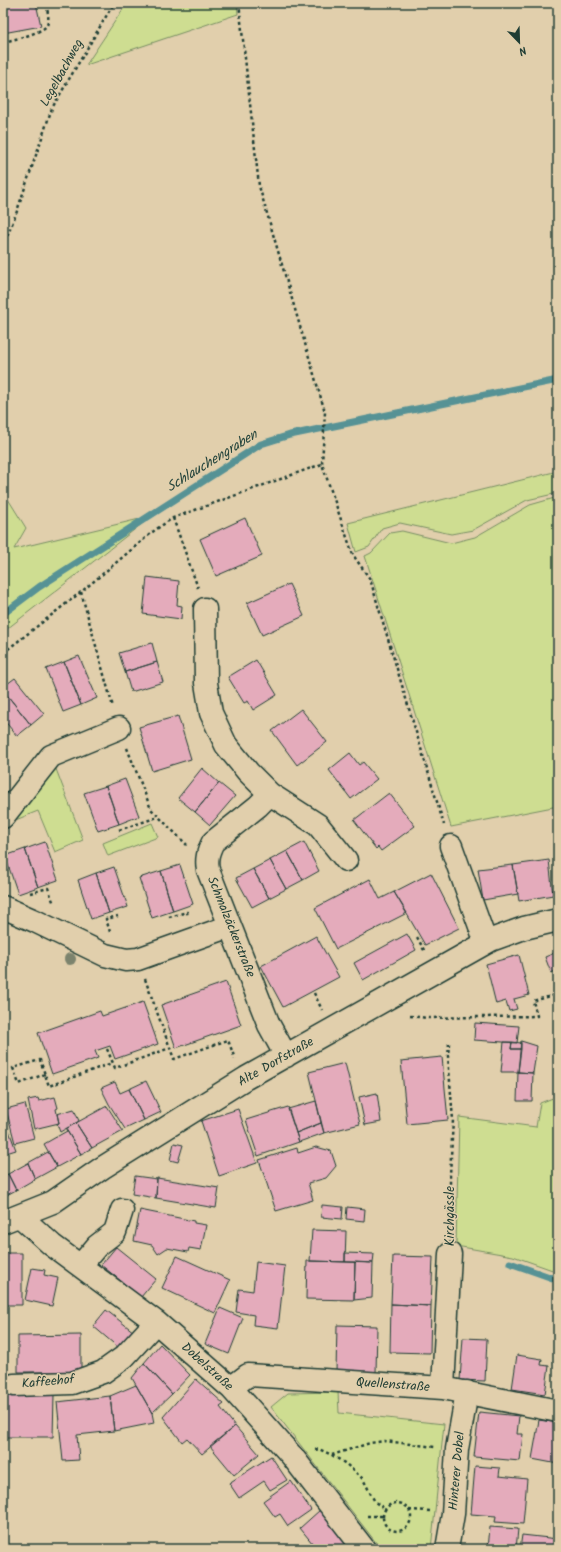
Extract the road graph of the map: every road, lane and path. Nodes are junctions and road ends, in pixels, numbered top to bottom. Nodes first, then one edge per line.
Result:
1 (46, 3) edge
2 (114, 3) edge
3 (239, 3) edge
4 (3, 42) edge
5 (3, 247) edge
6 (322, 464) junction
7 (174, 518) junction
8 (206, 609) joint
9 (3, 653) edge
10 (119, 728) dead end
11 (270, 794) junction
12 (158, 816) dead end
13 (3, 817) edge
14 (119, 830) dead end
15 (451, 846) joint
16 (346, 860) dead end
17 (3, 907) edge
18 (558, 920) edge
19 (230, 926) junction
20 (486, 943) junction
21 (138, 959) junction
22 (558, 994) edge
23 (410, 1016) dead end
24 (449, 1043) dead end
25 (170, 1048) junction
26 (107, 1049) dead end
27 (286, 1056) junction
28 (112, 1062) junction
29 (236, 1063) dead end
30 (45, 1074) junction
31 (122, 1210) dead end
32 (12, 1219) edge
33 (450, 1254) joint
34 (80, 1265) junction
35 (156, 1322) junction
36 (14, 1386) dead end
37 (231, 1388) junction
38 (443, 1388) junction
39 (467, 1392) junction
40 (558, 1411) edge
41 (457, 1449) junction
42 (332, 1455) junction
43 (292, 1456) junction
44 (385, 1509) junction
45 (364, 1549) edge
46 (447, 1549) edge

1 - 4 path
2 - 5 path, Legelbachweg
3 - 6 path
6 - 7 path
6 - 15 path
7 - 8 path
7 - 9 path
8 - 11 street
10 - 13 street
11 - 16 street
11 - 19 street, Schmalzäckerstraße
12 - 14 path
15 - 20 street
17 - 21 street
18 - 20 street, Alte Dorfstraße
19 - 21 street
19 - 27 street, Schmalzäckerstraße
20 - 27 street, Alte Dorfstraße
21 - 25 path
22 - 23 path
24 - 33 path, Kirchgässle
25 - 28 path
25 - 29 path
26 - 28 path
27 - 32 street, Alte Dorfstraße
28 - 30 path
30 - 30 path
31 - 34 street
32 - 34 street, Dobelstraße
33 - 38 street, Kirchgässle
34 - 35 street, Dobelstraße
35 - 36 street, Kaffeehof
35 - 37 street, Dobelstraße
37 - 38 street, Quellenstraße
37 - 43 street, Dobelstraße
38 - 39 street, Quellenstraße
39 - 40 street, Quellenstraße
39 - 41 street, Hinterer Dobel
41 - 42 path
41 - 46 street, Hinterer Dobel
42 - 43 path
42 - 44 path
43 - 45 street, Dobelstraße
44 - 44 path

